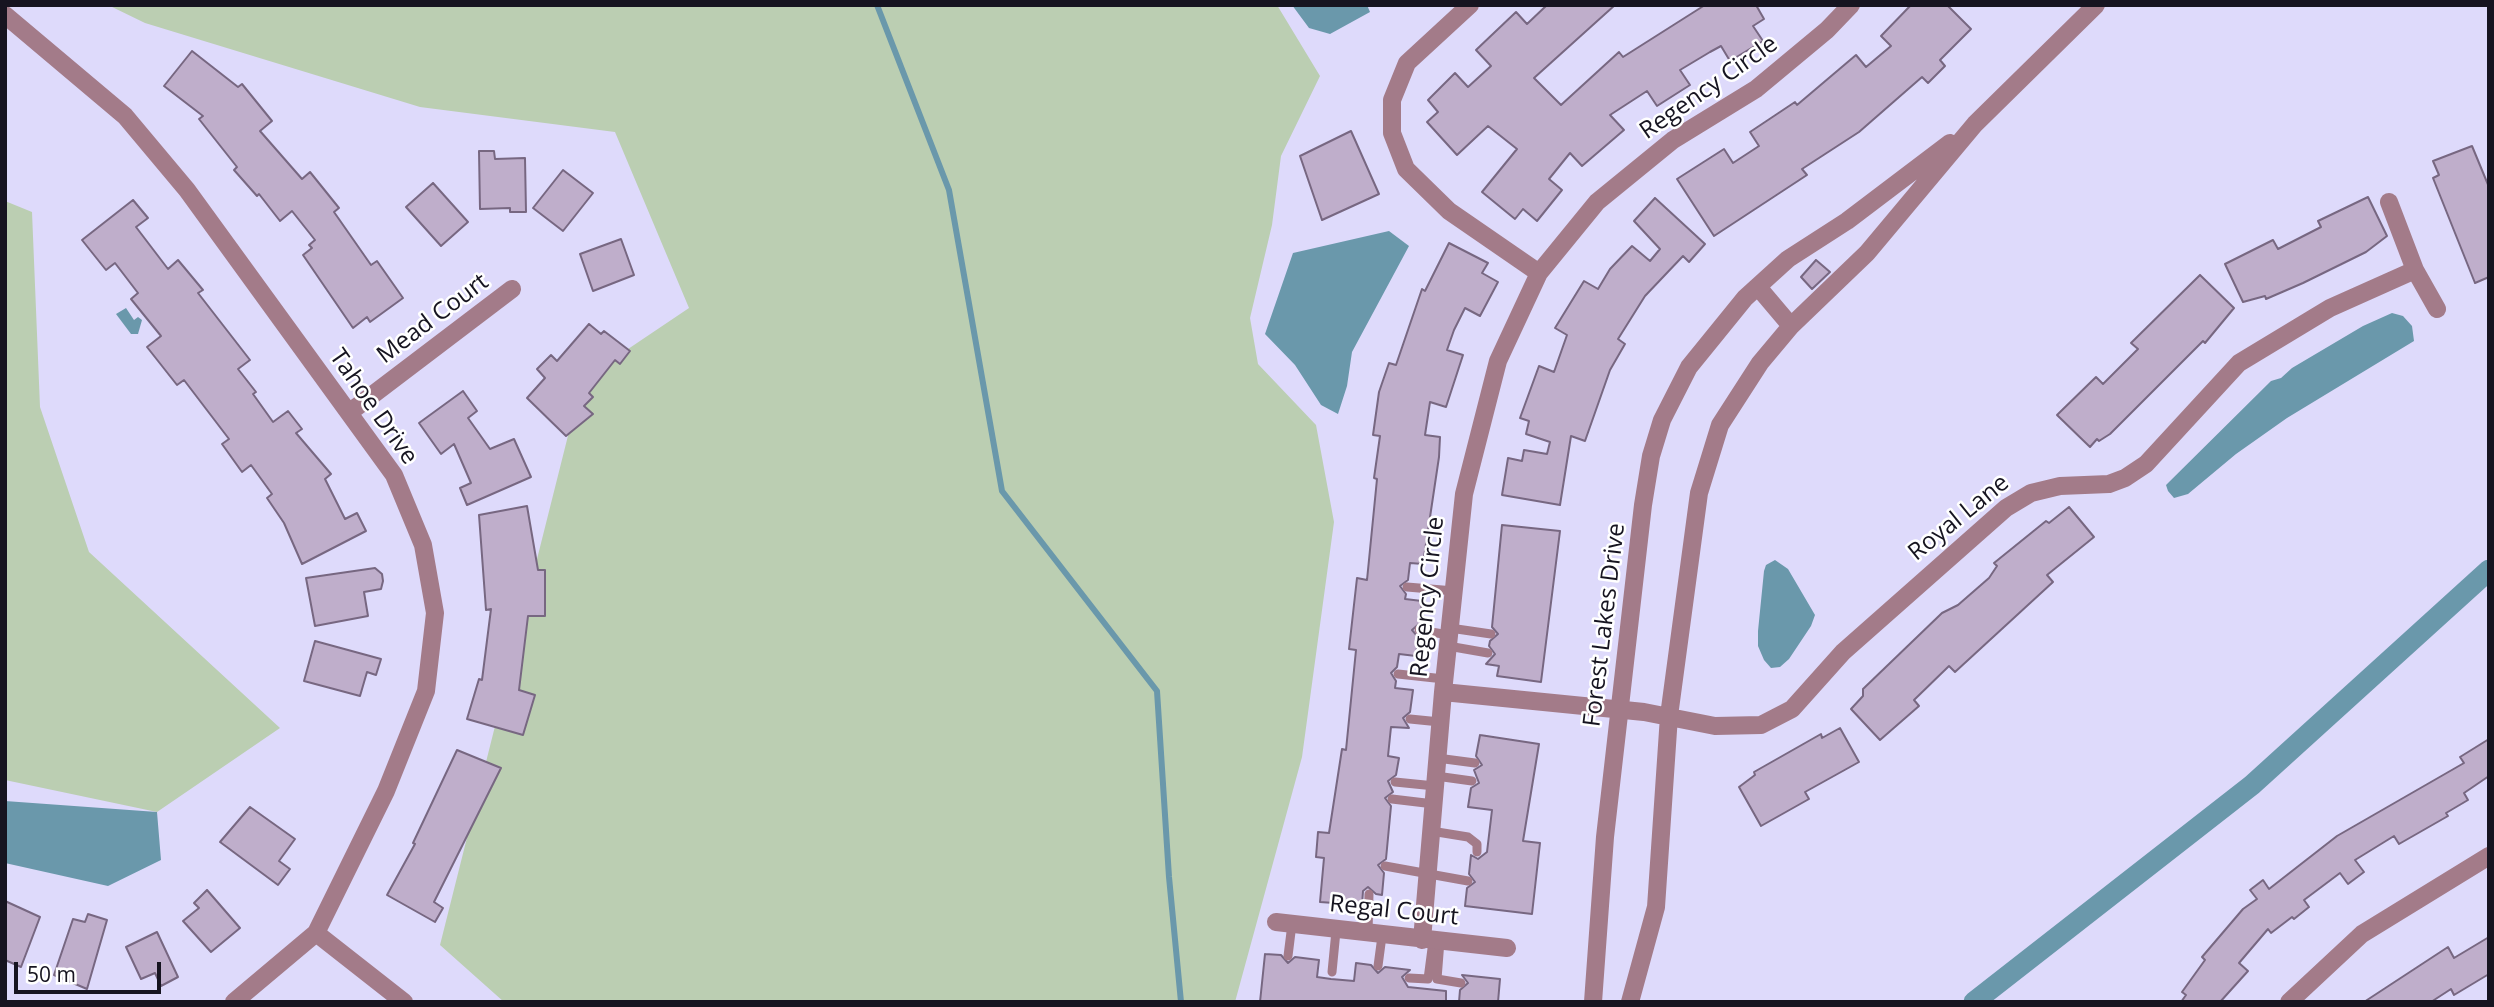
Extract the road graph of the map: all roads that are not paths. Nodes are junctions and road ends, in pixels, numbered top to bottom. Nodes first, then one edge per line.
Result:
1 (1470, 5) edge
2 (1852, 5) edge
3 (2096, 5) edge
4 (5, 15) edge
5 (1975, 124) junction
6 (2389, 202) dead end
7 (2415, 270) junction
8 (1539, 272) junction
9 (1759, 287) junction
10 (512, 289) dead end
11 (2437, 310) dead end
12 (1791, 326) junction
13 (350, 412) junction
14 (1407, 587) dead end
15 (1454, 592) junction
16 (1419, 630) dead end
17 (1491, 634) dead end
18 (1449, 636) junction
19 (1488, 653) dead end
20 (1398, 674) dead end
21 (1444, 685) junction
22 (1619, 710) junction
23 (1669, 716) junction
24 (1410, 719) dead end
25 (1440, 722) junction
26 (1475, 763) dead end
27 (1435, 781) junction
28 (1472, 781) dead end
29 (1395, 782) dead end
30 (1392, 799) dead end
31 (1431, 831) junction
32 (1477, 852) dead end
33 (2489, 856) edge
34 (1385, 866) dead end
35 (1428, 874) junction
36 (1468, 881) dead end
37 (1369, 894) dead end
38 (1284, 923) joint
39 (1336, 931) junction
40 (316, 933) junction
41 (1375, 935) junction
42 (1432, 940) junction
43 (1507, 948) dead end
44 (1288, 956) dead end
45 (1378, 966) dead end
46 (1332, 972) dead end
47 (1409, 978) dead end
48 (1461, 983) dead end
49 (234, 1002) edge
50 (404, 1002) edge
51 (1593, 1002) edge
52 (1630, 1002) edge
53 (2288, 1002) edge

1 - 8 street
2 - 8 street, Regency Circle
3 - 5 street, Forest Lakes Drive
4 - 13 street, Tahoe Drive
5 - 9 street, Forest Lakes Drive
5 - 12 street, Forest Lakes Drive
6 - 7 street
7 - 11 street
7 - 23 street, Royal Lane
8 - 15 street, Regency Circle
9 - 12 street
9 - 22 street, Forest Lakes Drive
10 - 13 street, Mead Court
12 - 23 street, Forest Lakes Drive
13 - 40 street, Tahoe Drive
14 - 15 lane
15 - 18 street, Regency Circle
16 - 18 lane
17 - 18 lane
18 - 19 lane
18 - 21 street, Regency Circle
20 - 21 lane
21 - 22 street, Royal Lane
21 - 25 street, Regency Circle
22 - 23 street, Royal Lane
22 - 51 street, Forest Lakes Drive
23 - 52 street, Forest Lakes Drive
24 - 25 lane
25 - 27 street, Regency Circle
26 - 27 lane
27 - 28 lane
27 - 29 lane
27 - 30 lane
27 - 31 street, Regency Circle
31 - 32 lane
31 - 35 street, Regency Circle
33 - 53 street
34 - 35 lane
35 - 36 lane
35 - 42 street, Regency Circle
37 - 41 lane
38 - 39 street, Regal Court
38 - 44 lane
39 - 41 street, Regal Court
39 - 46 lane
40 - 49 street, Tahoe Drive
40 - 50 street
41 - 42 street, Regal Court
41 - 45 lane
42 - 43 street, Regal Court
42 - 47 lane
42 - 48 lane

